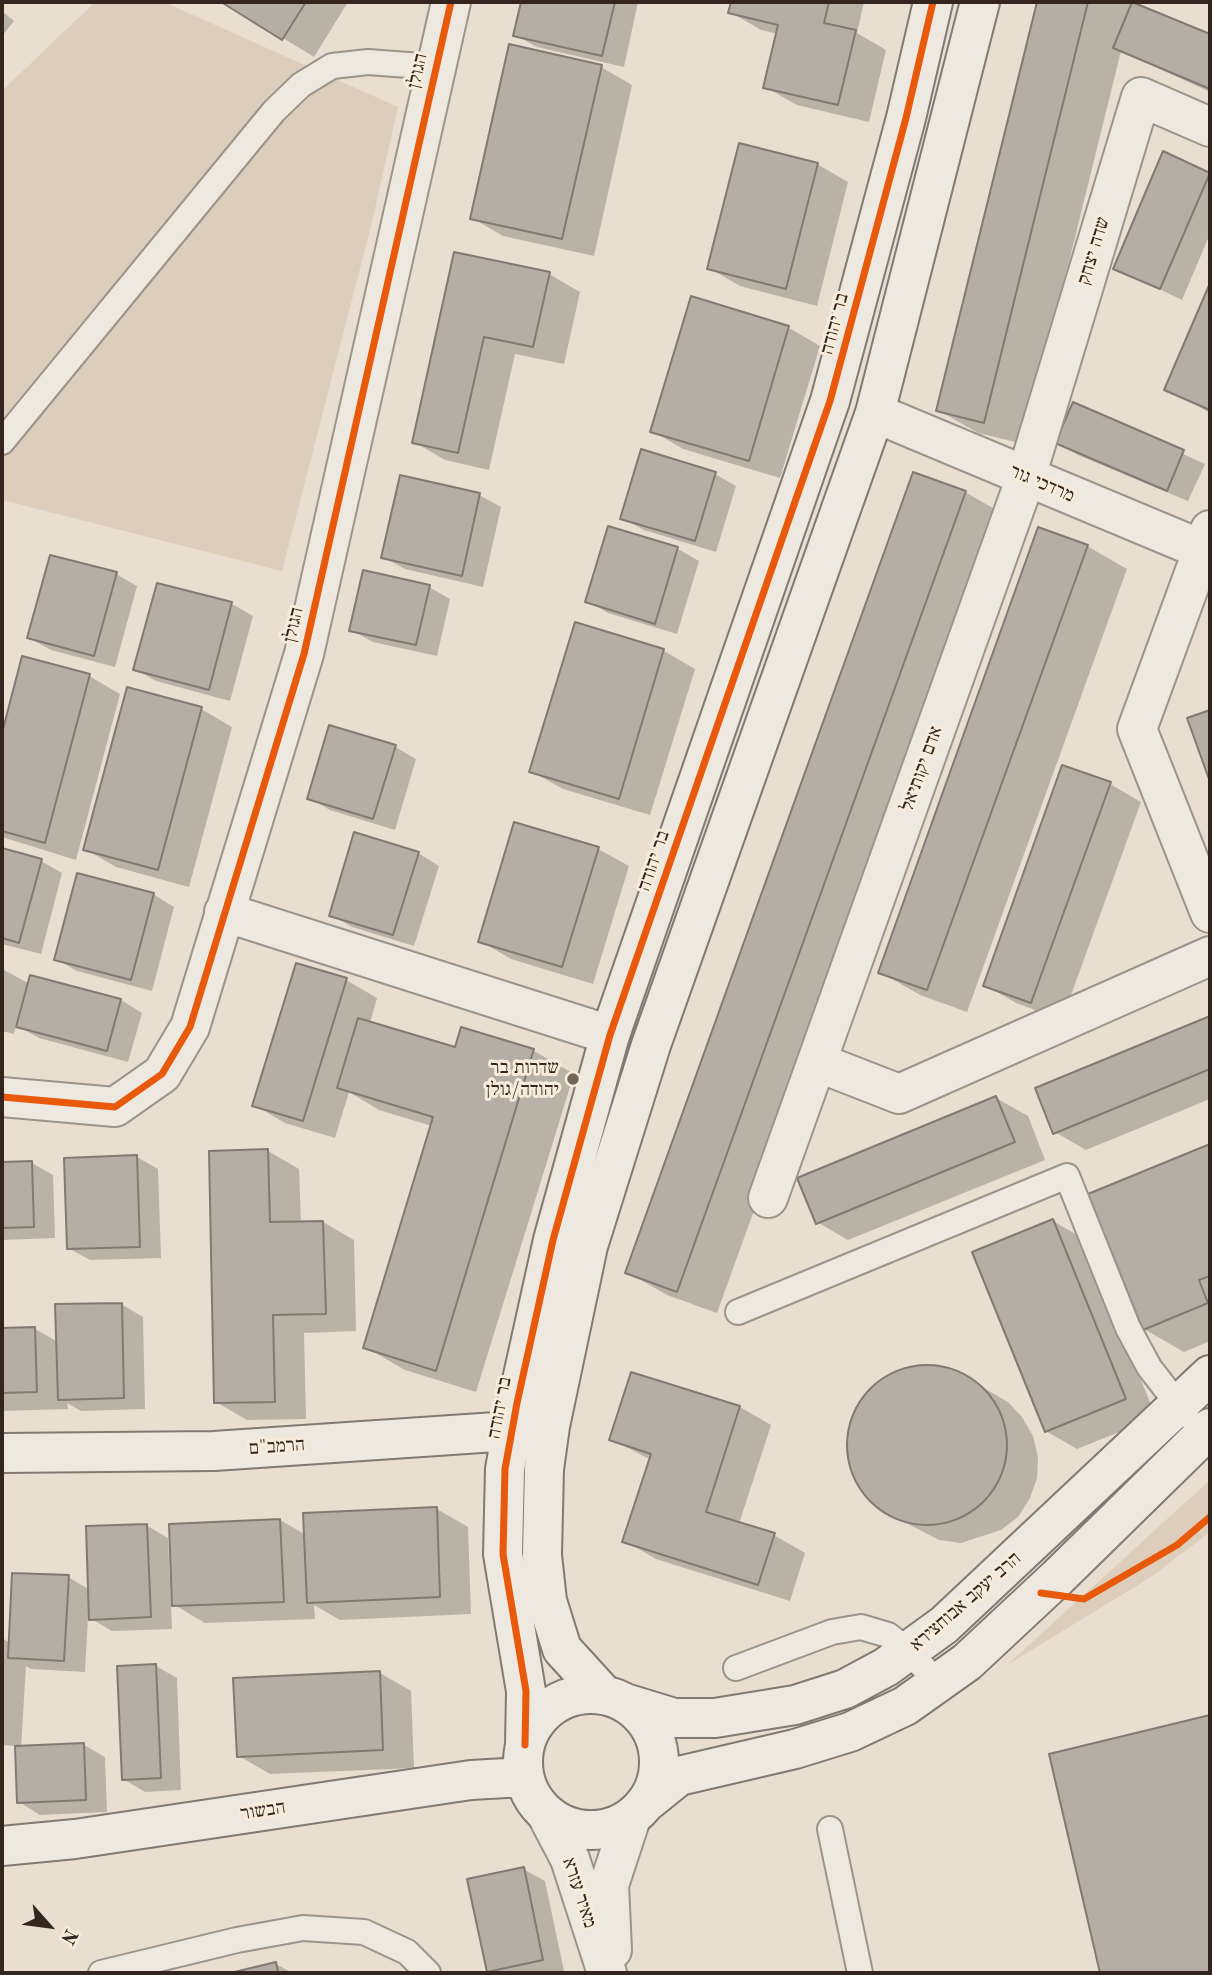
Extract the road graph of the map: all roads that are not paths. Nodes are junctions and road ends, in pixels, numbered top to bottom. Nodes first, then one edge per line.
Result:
1 (451, 2) edge
2 (933, 2) edge
3 (980, 2) edge
4 (435, 67) junction
5 (1210, 127) edge
6 (875, 413) junction
7 (2, 442) edge
8 (1026, 477) junction
9 (1207, 544) edge
10 (224, 912) junction
11 (1210, 913) edge
12 (1210, 956) edge
13 (610, 1035) junction
14 (817, 1062) junction
15 (2, 1097) edge
16 (768, 1198) dead end
17 (738, 1312) dead end
18 (1210, 1375) edge
19 (1175, 1404) junction
20 (1208, 1430) edge
21 (511, 1431) junction
22 (547, 1448) junction
23 (2, 1453) edge
24 (910, 1652) junction
25 (736, 1668) dead end
26 (938, 1684) junction
27 (615, 1699) junction
28 (525, 1761) junction
29 (640, 1809) junction
30 (547, 1815) junction
31 (830, 1829) dead end
32 (2, 1846) edge
33 (102, 1973) edge
34 (428, 1973) edge
35 (607, 1973) edge
36 (615, 1973) edge
37 (860, 1973) edge

1 - 4 street, הגולן
2 - 13 street, בר יהודה
3 - 6 street
4 - 7 lane
4 - 10 street, הגולן
5 - 8 street, שדה יצחק
6 - 8 street, מרדכי גור
6 - 22 street
8 - 9 street, מרדכי גור
8 - 14 street, אדם יקותיאל
9 - 11 street
10 - 13 street
10 - 15 street, הגולן
12 - 14 street
13 - 21 street, בר יהודה
14 - 16 street, אדם יקותיאל
17 - 19 lane
18 - 19 street, הרב יעקב אבוחצירא
19 - 20 lane
19 - 24 street, הרב יעקב אבוחצירא
20 - 26 street
21 - 22 street, הרמב"ם
21 - 23 street, הרמב"ם
21 - 28 street, בר יהודה
22 - 27 street
24 - 25 lane
24 - 26 lane
24 - 27 street, הרב יעקב אבוחצירא
26 - 29 street
27 - 28 street
27 - 29 street
28 - 30 street
28 - 32 street, הבשור
29 - 30 street
29 - 36 street, מאיר עזרא
30 - 35 street, מאיר עזרא
31 - 37 lane
33 - 34 lane

